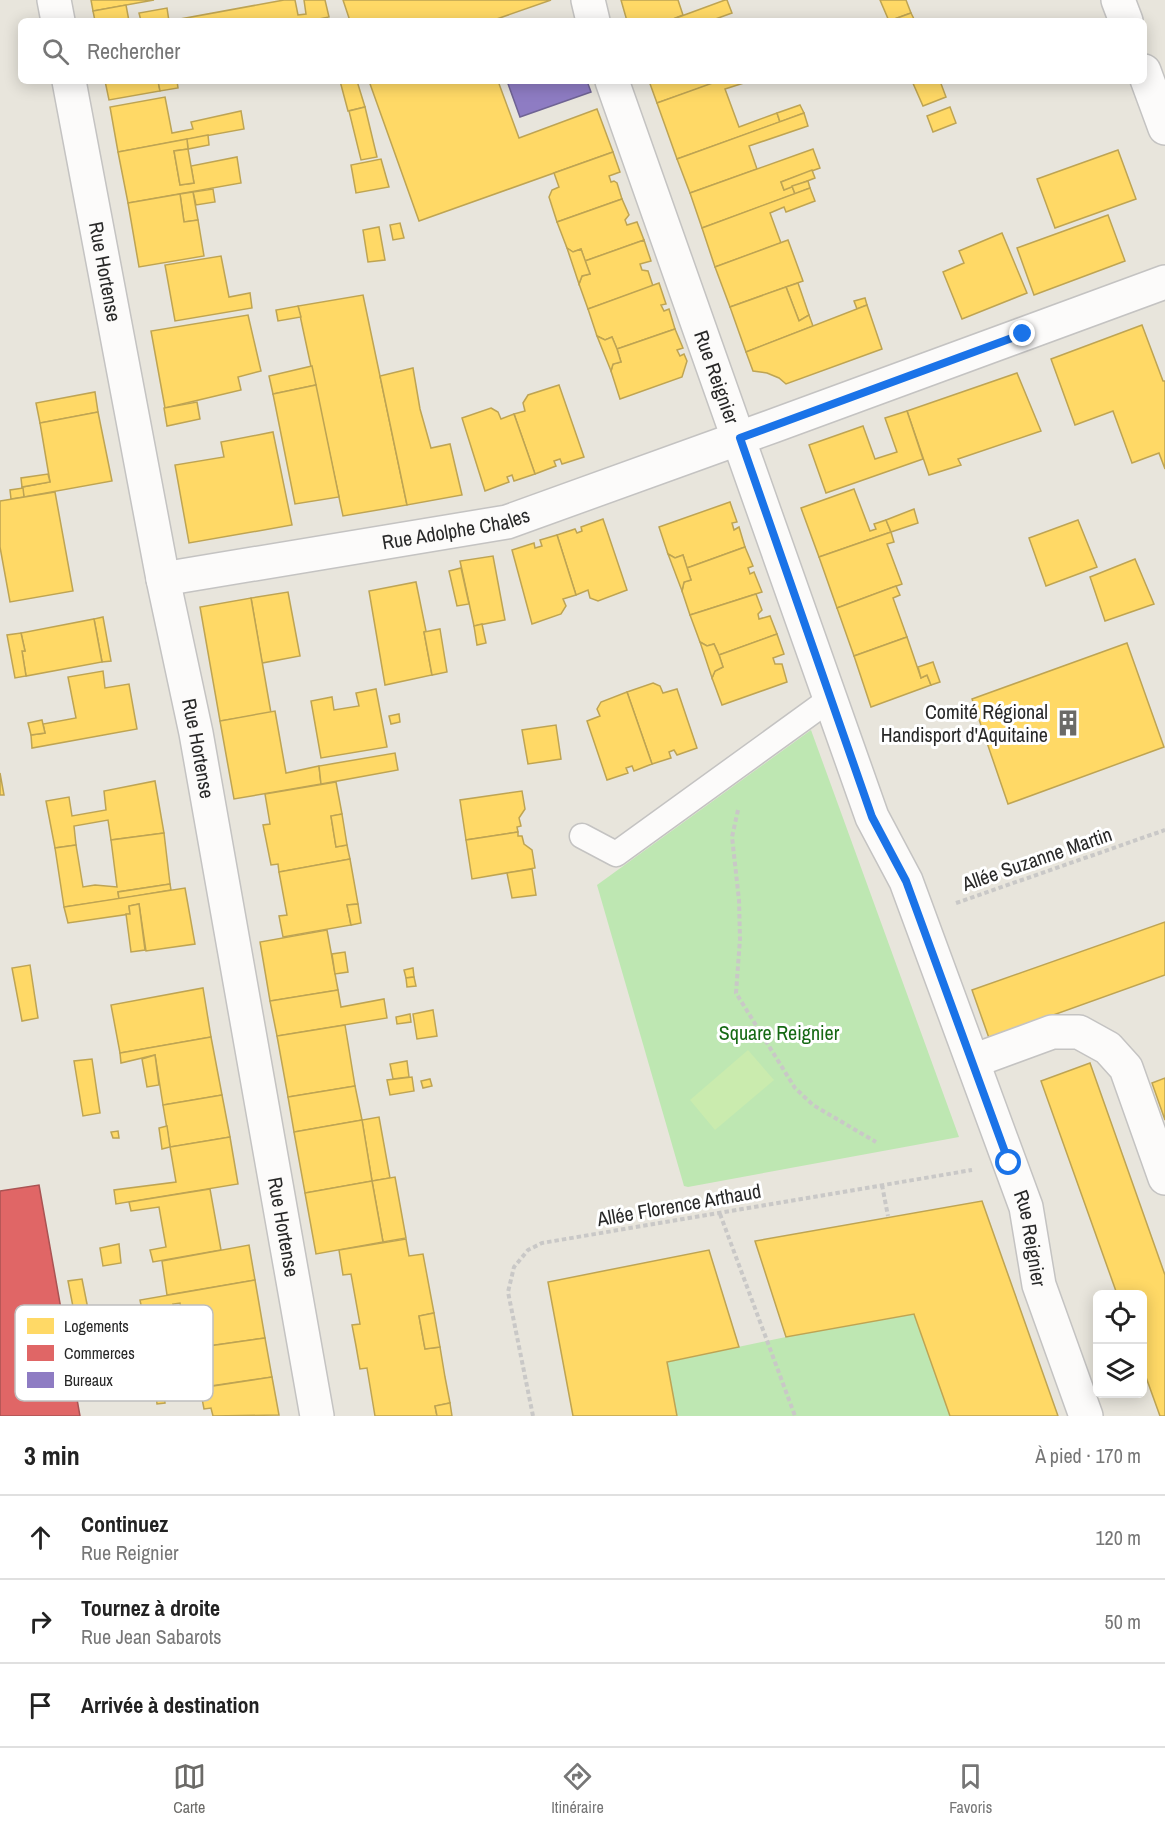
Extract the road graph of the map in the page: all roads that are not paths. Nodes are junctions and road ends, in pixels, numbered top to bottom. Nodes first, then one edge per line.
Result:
1 (54, 0) edge
2 (588, 0) edge
3 (1118, 0) edge
4 (57, 18) edge
5 (592, 18) edge
6 (1125, 18) edge
7 (1147, 79) edge
8 (70, 84) edge
9 (613, 84) edge
10 (1165, 128) edge
11 (1165, 282) edge
12 (740, 438) junction
13 (163, 579) junction
14 (830, 699) junction
15 (582, 836) dead end
16 (973, 1060) junction
17 (1165, 1178) edge
18 (317, 1416) edge
19 (1086, 1416) edge

1 - 4 street
2 - 5 street
3 - 6 street
7 - 10 street
8 - 13 street, Rue Hortense
9 - 12 street, Rue Reignier
11 - 12 street, Rue Adolphe Chales
12 - 13 street, Rue Adolphe Chales
12 - 14 street, Rue Reignier
13 - 18 street, Rue Hortense
14 - 15 lane
14 - 16 street, Rue Reignier
16 - 17 street
16 - 19 street, Rue Reignier

